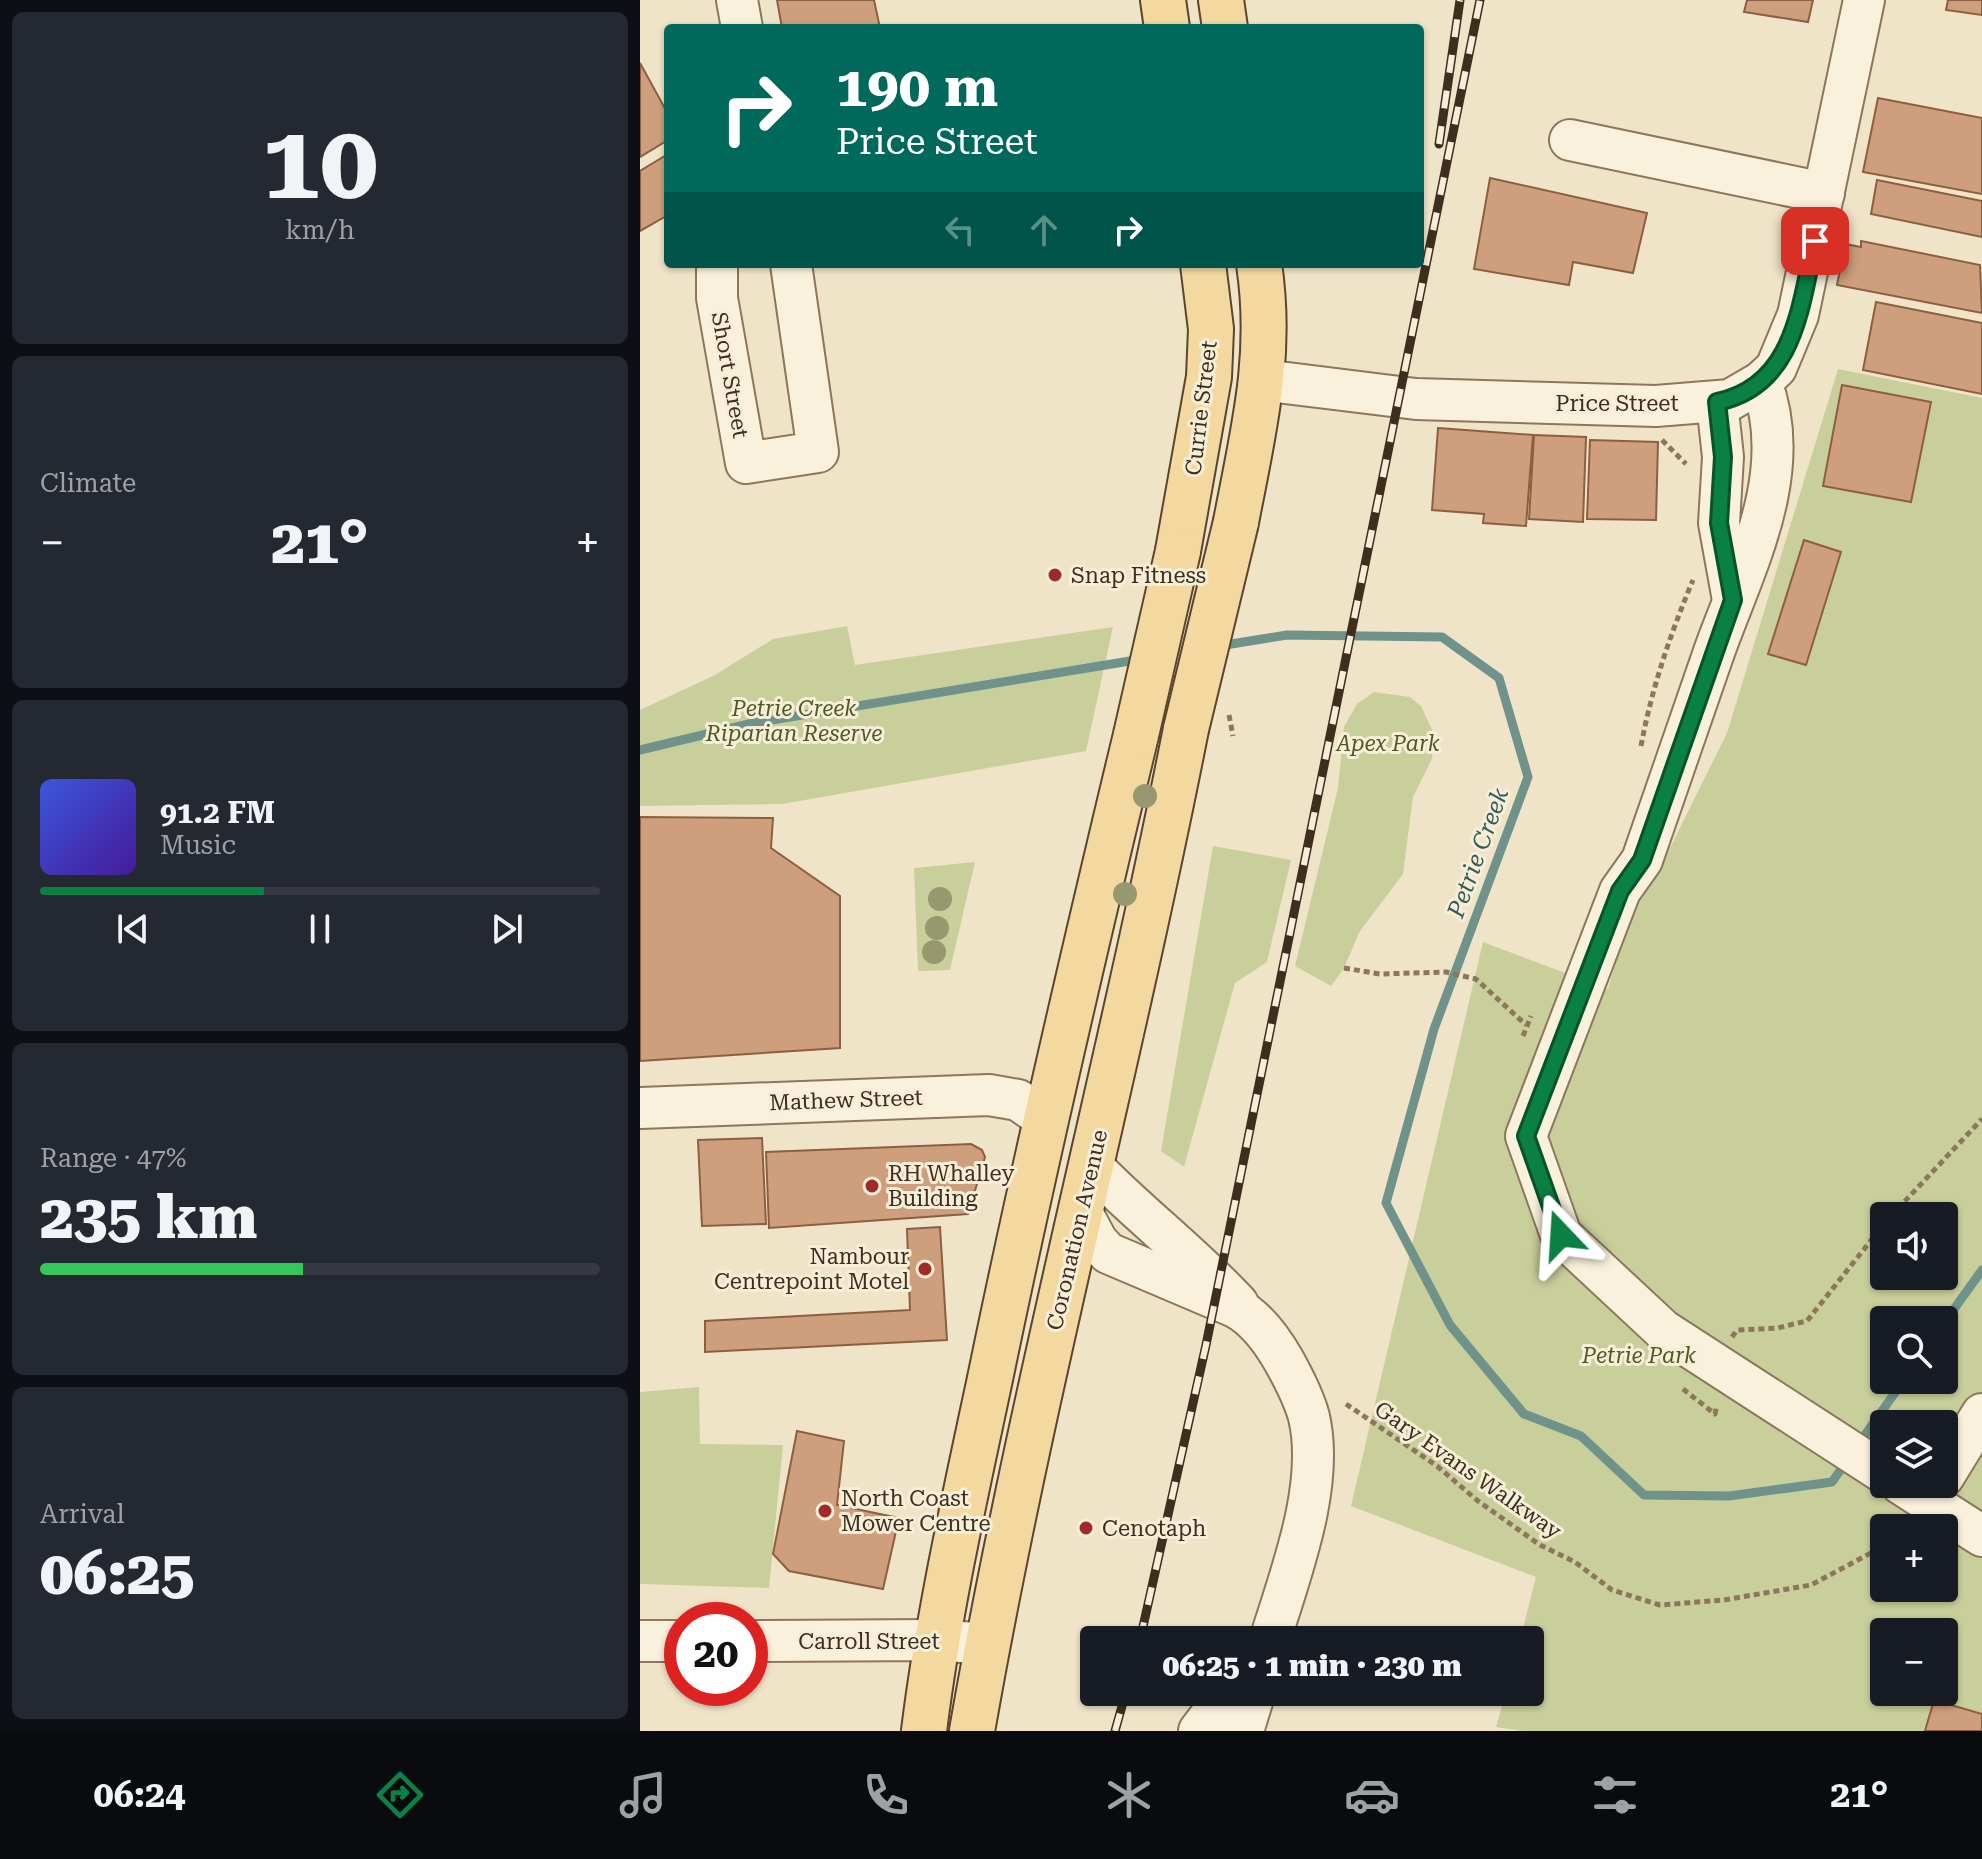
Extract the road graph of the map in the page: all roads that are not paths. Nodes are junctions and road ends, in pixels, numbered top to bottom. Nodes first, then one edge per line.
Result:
1 (737, 0) edge
2 (1163, 0) edge
3 (1221, 0) edge
4 (1864, 0) edge
5 (741, 24) edge
6 (1166, 24) edge
7 (1224, 24) edge
8 (1570, 140) dead end
9 (1824, 193) junction
10 (717, 268) edge
11 (792, 268) edge
12 (1203, 268) edge
13 (1259, 268) edge
14 (1209, 377) junction
15 (1262, 380) junction
16 (1761, 382) junction
17 (1717, 402) junction
18 (1733, 600) junction
19 (640, 1108) edge
20 (1044, 1118) junction
21 (1091, 1165) junction
22 (1080, 1209) junction
23 (1252, 1318) junction
24 (1982, 1414) edge
25 (1958, 1443) edge
26 (1870, 1464) edge
27 (1937, 1498) edge
28 (1982, 1536) edge
29 (1274, 1626) edge
30 (935, 1640) junction
31 (640, 1641) edge
32 (664, 1641) edge
33 (768, 1641) edge
34 (988, 1644) junction
35 (1218, 1706) edge
36 (1251, 1706) edge
37 (924, 1731) edge
38 (972, 1731) edge
39 (1199, 1731) edge
40 (1243, 1731) edge

1 - 5 street
2 - 6 main road
3 - 7 main road
4 - 9 street, Price Street
8 - 9 street
9 - 16 street, Price Street
10 - 11 street, Short Street
12 - 14 main road, Currie Street
13 - 15 main road
14 - 15 main road
14 - 20 main road, Currie Street, bridge
15 - 17 street, Price Street
15 - 21 main road, Coronation Avenue, bridge
16 - 17 street, Price Street
16 - 18 street
17 - 18 street
18 - 26 street
19 - 20 street, Mathew Street
20 - 21 main road
20 - 22 main road
20 - 30 main road
21 - 22 main road, Coronation Avenue
21 - 23 street
22 - 23 street
22 - 34 main road, Coronation Avenue
23 - 29 street
24 - 25 street
27 - 28 street
30 - 33 street, Carroll Street
30 - 34 street, Carroll Street
30 - 37 main road
31 - 32 street
34 - 38 main road, Coronation Avenue
35 - 39 street
36 - 40 street

